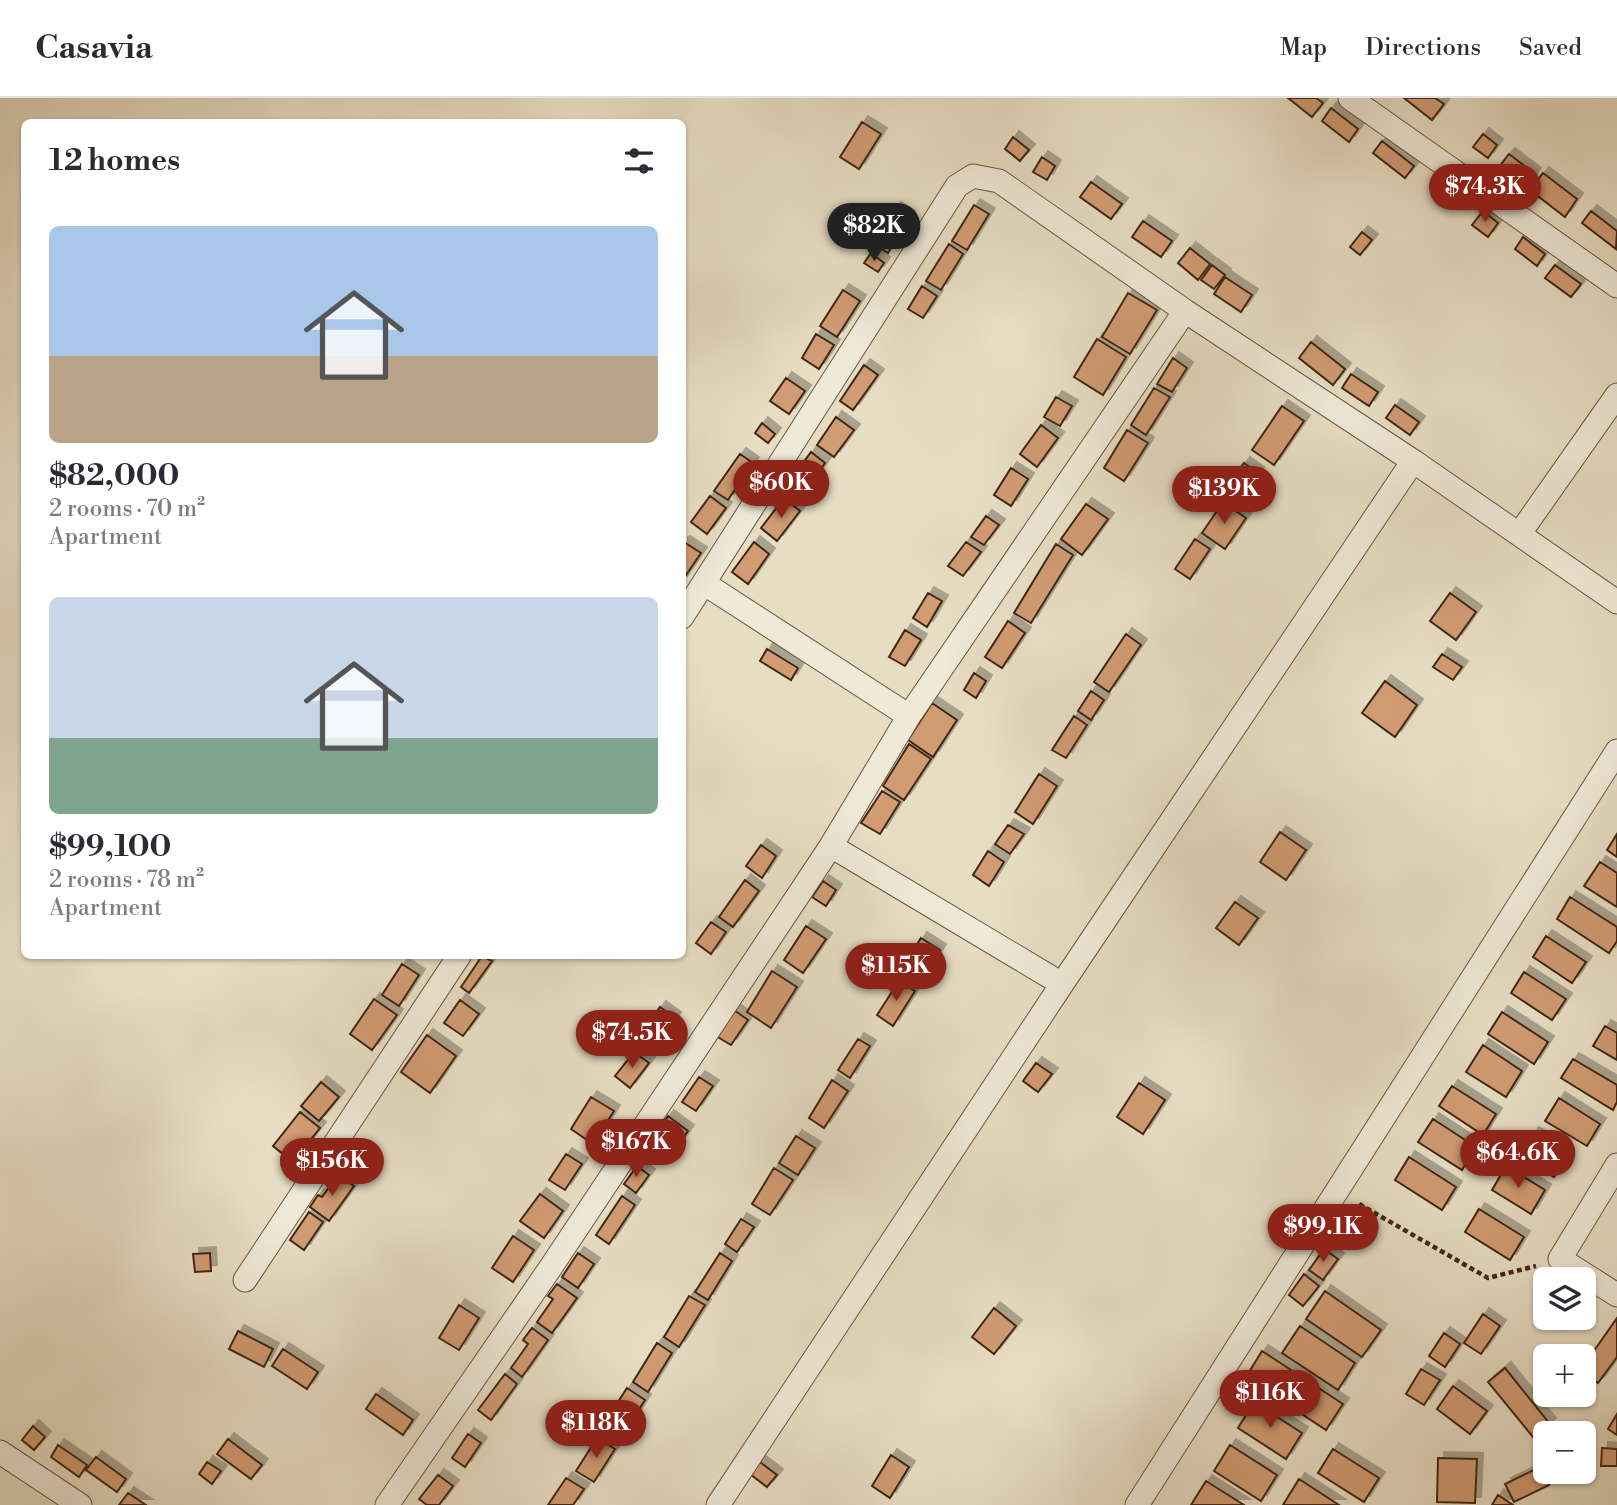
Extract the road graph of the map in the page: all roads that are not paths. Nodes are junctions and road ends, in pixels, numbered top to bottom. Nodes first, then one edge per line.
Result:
1 (1350, 98) edge
2 (1617, 286) edge
3 (1185, 311) junction
4 (1617, 394) edge
5 (1413, 461) junction
6 (1520, 533) junction
7 (705, 584) junction
8 (1617, 602) edge
9 (686, 611) edge
10 (909, 716) junction
11 (1617, 751) edge
12 (831, 846) junction
13 (457, 959) edge
14 (1062, 984) junction
15 (1617, 1165) edge
16 (244, 1280) dead end
17 (1617, 1295) edge
18 (0, 1452) edge
19 (80, 1505) edge
20 (387, 1505) edge
21 (718, 1505) edge
22 (1137, 1505) edge

1 - 2 street
3 - 5 street
3 - 7 street
3 - 10 street
4 - 6 street
5 - 6 street
5 - 14 street
6 - 8 street
7 - 9 street
7 - 10 street
10 - 12 street
11 - 22 street
12 - 14 street
12 - 20 street
13 - 16 street
14 - 21 street
15 - 17 street
18 - 19 street

